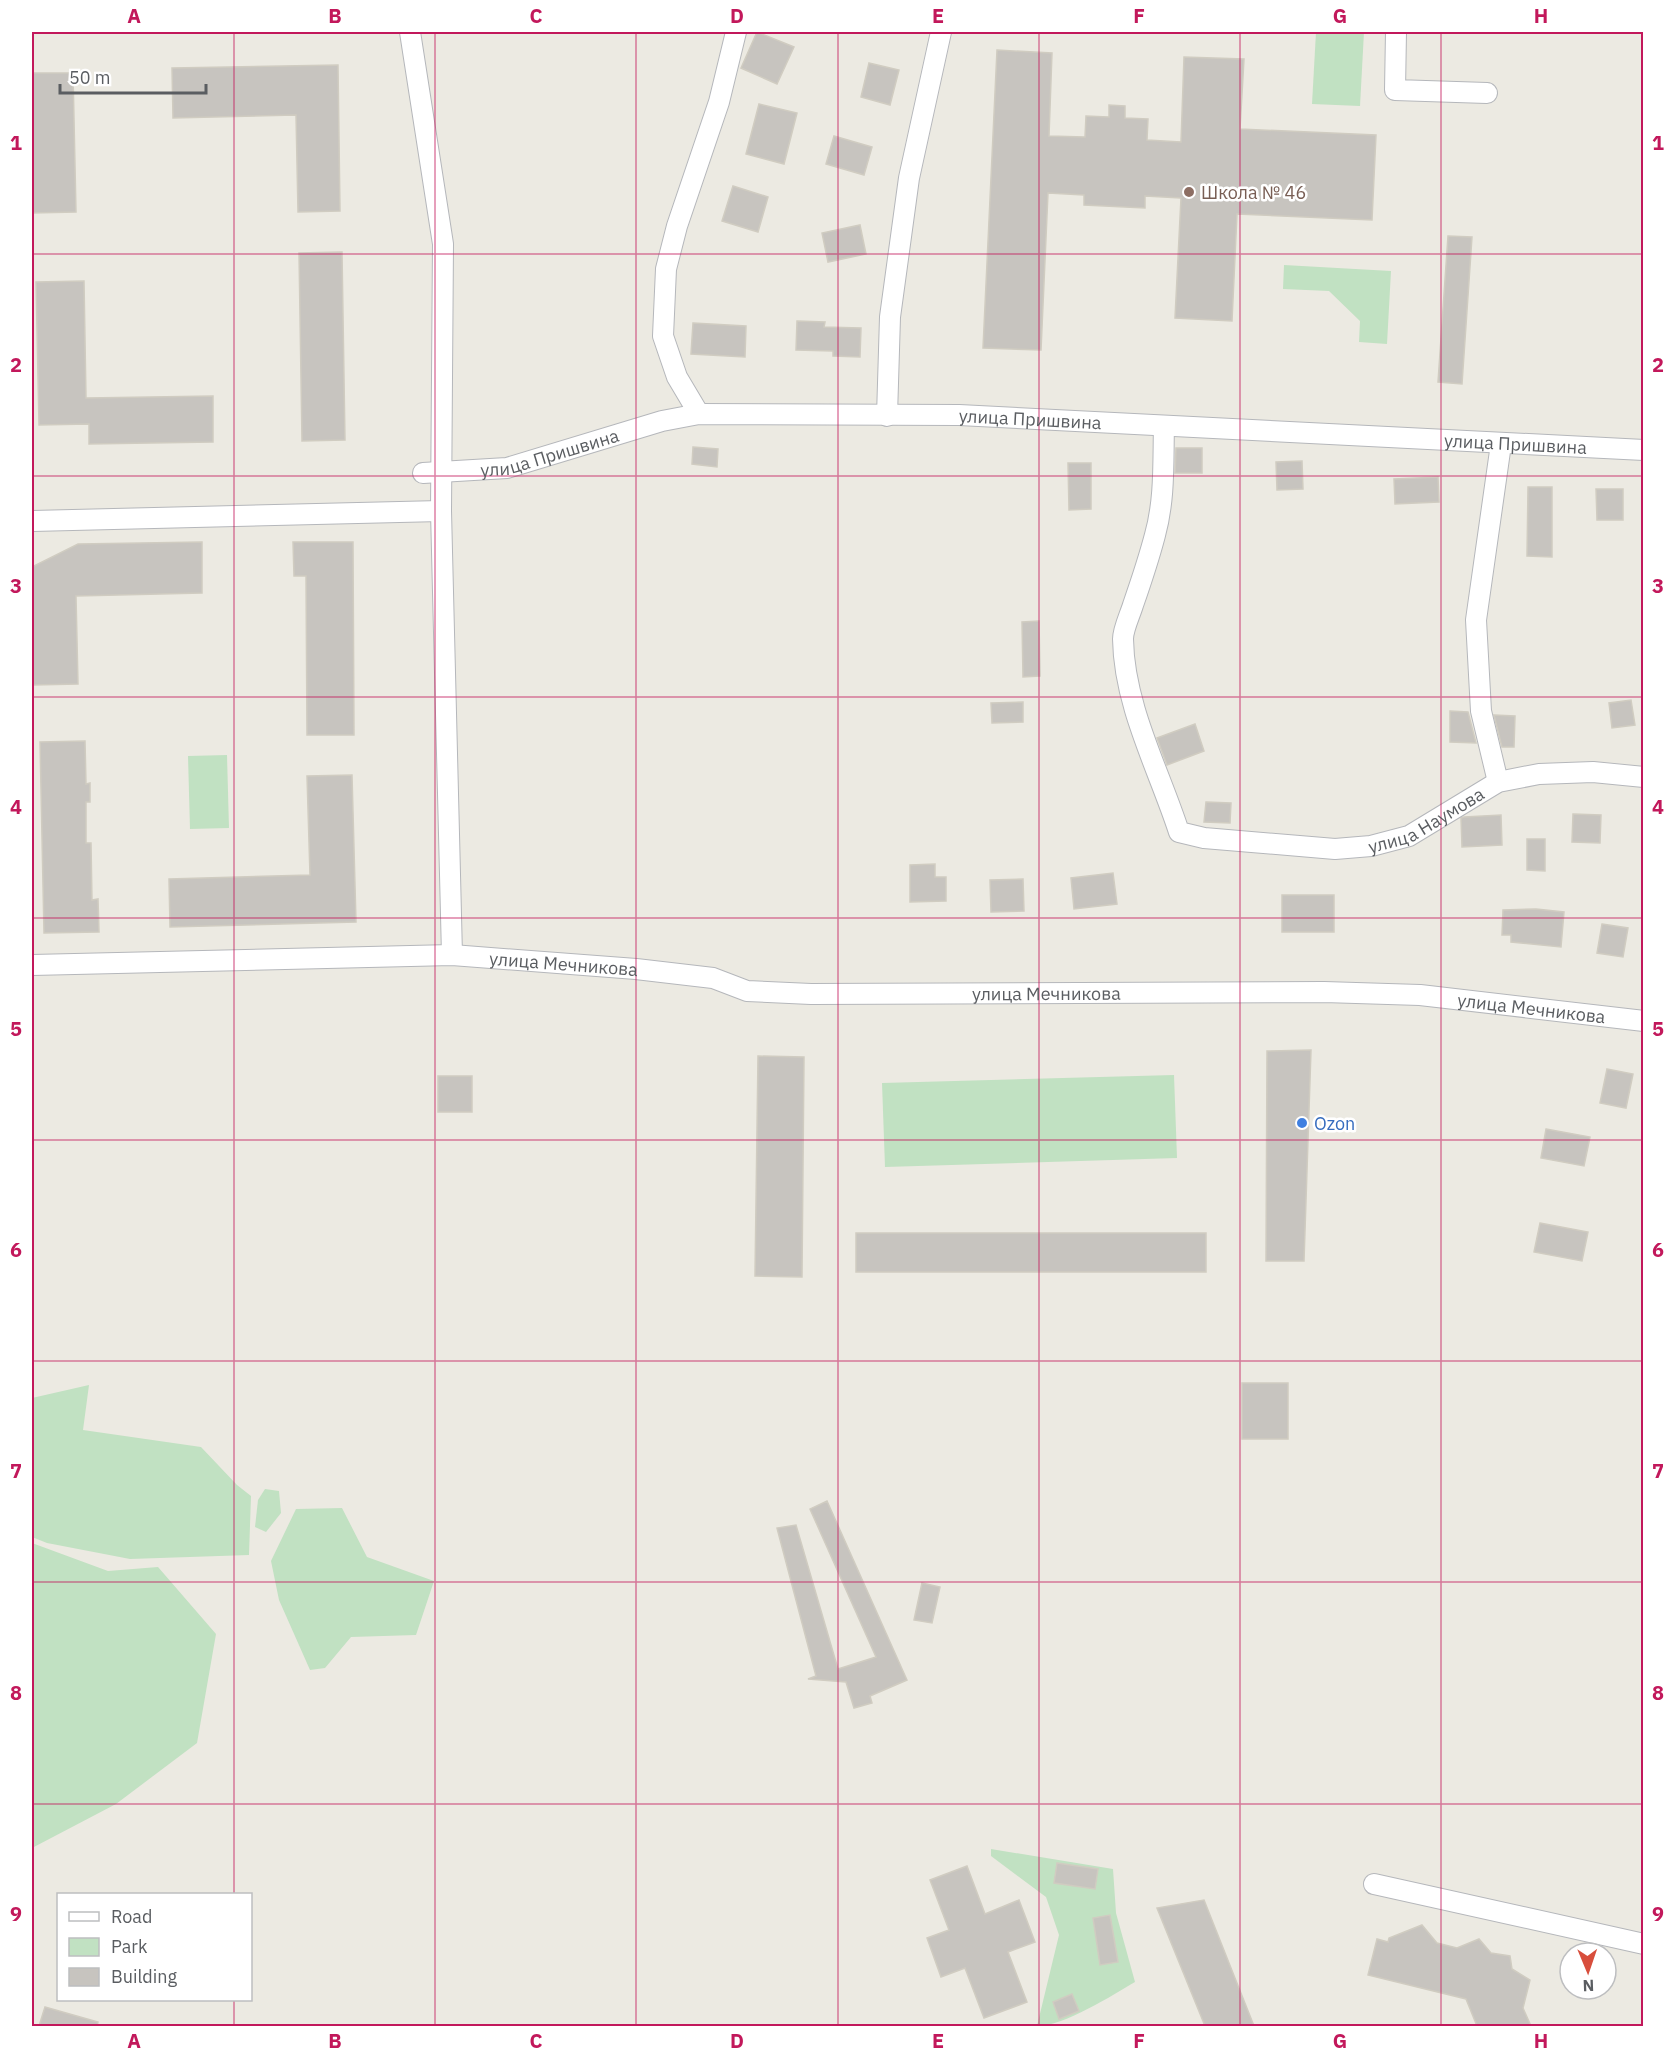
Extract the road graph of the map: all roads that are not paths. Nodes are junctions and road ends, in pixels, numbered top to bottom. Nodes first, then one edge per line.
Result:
1 (410, 32) edge
2 (736, 32) edge
3 (941, 32) edge
4 (1396, 32) edge
5 (1487, 93) dead end
6 (699, 414) junction
7 (887, 416) junction
8 (1164, 426) junction
9 (1502, 444) junction
10 (1644, 450) edge
11 (432, 472) junction
12 (441, 511) junction
13 (32, 521) edge
14 (1644, 777) edge
15 (1498, 782) junction
16 (452, 955) junction
17 (32, 965) edge
18 (1644, 1021) edge
19 (1374, 1884) dead end
20 (1644, 1944) edge

1 - 11 street
2 - 6 street
3 - 7 street
4 - 5 street
6 - 7 street, улица Пришвина
6 - 11 street, улица Пришвина
7 - 8 street, улица Пришвина
8 - 9 street, улица Пришвина
8 - 15 street, улица Наумова
9 - 10 street, улица Пришвина
9 - 15 street
11 - 12 street
12 - 13 street
12 - 16 street
14 - 15 street, улица Наумова
16 - 17 street, улица Мечникова
16 - 18 street, улица Мечникова
19 - 20 street

